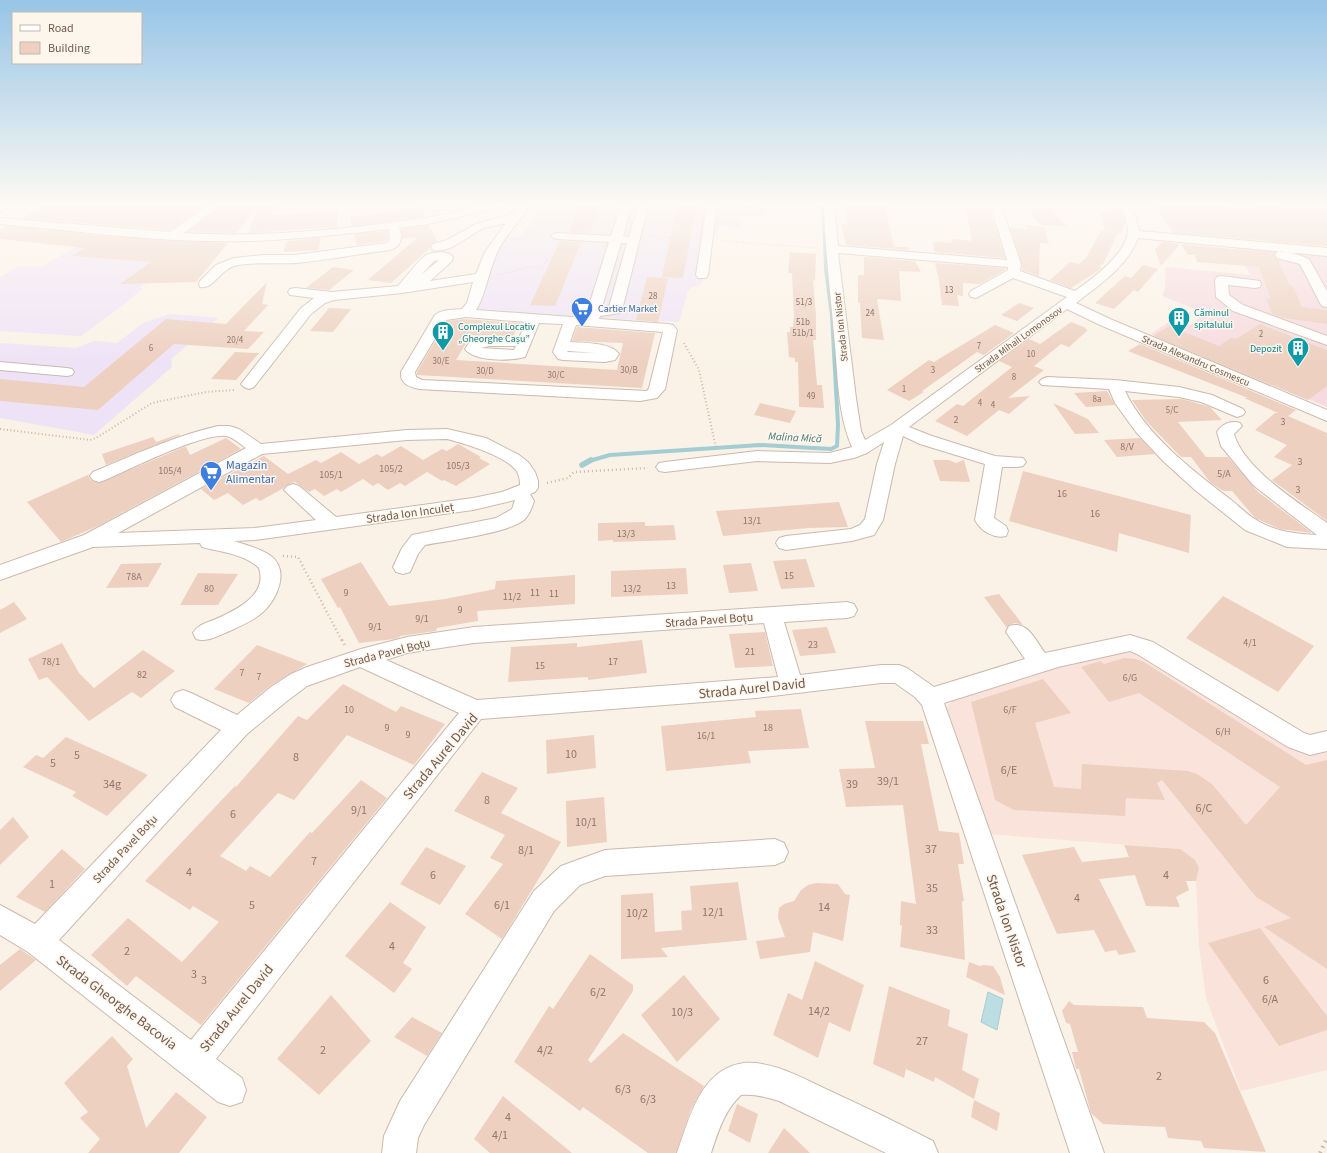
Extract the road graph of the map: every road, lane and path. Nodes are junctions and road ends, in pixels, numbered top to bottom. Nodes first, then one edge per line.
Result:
1 (313, 257) edge
2 (438, 257) edge
3 (446, 257) edge
4 (489, 257) edge
5 (548, 257) dead end
6 (610, 257) edge
7 (630, 257) edge
8 (704, 257) edge
9 (833, 257) edge
10 (907, 257) edge
11 (1012, 257) edge
12 (1120, 257) edge
13 (1291, 257) edge
14 (264, 259) joint
15 (1015, 268) junction
16 (702, 275) dead end
17 (481, 277) junction
18 (422, 280) dead end
19 (205, 284) dead end
20 (1256, 284) dead end
21 (402, 289) junction
22 (295, 292) dead end
23 (976, 294) dead end
24 (332, 296) junction
25 (1072, 300) junction
26 (1327, 303) edge
27 (466, 313) junction
28 (593, 317) junction
29 (534, 318) junction
30 (571, 320) junction
31 (681, 337) dead end
32 (1327, 341) edge
33 (563, 346) dead end
34 (522, 348) dead end
35 (0, 366) edge
36 (67, 372) dead end
37 (1047, 382) dead end
38 (249, 384) joint
39 (1115, 385) junction
40 (1327, 416) edge
41 (898, 428) junction
42 (0, 429) edge
43 (258, 449) junction
44 (861, 449) junction
45 (716, 451) dead end
46 (994, 461) junction
47 (1017, 462) dead end
48 (664, 467) joint
49 (99, 476) dead end
50 (293, 490) dead end
51 (524, 490) junction
52 (332, 524) junction
53 (999, 530) dead end
54 (1327, 533) edge
55 (192, 538) junction
56 (91, 540) junction
57 (1327, 542) edge
58 (786, 543) dead end
59 (250, 552) junction
60 (403, 567) dead end
61 (0, 573) edge
62 (847, 610) dead end
63 (772, 616) junction
64 (1017, 632) dead end
65 (204, 633) dead end
66 (361, 658) junction
67 (1040, 664) junction
68 (791, 684) junction
69 (926, 694) junction
70 (183, 700) dead end
71 (475, 710) junction
72 (239, 727) junction
73 (1327, 741) edge
74 (775, 852) dead end
75 (0, 919) edge
76 (38, 942) junction
77 (194, 1061) junction
78 (230, 1090) dead end
79 (1327, 1138) edge
80 (399, 1153) edge
81 (694, 1153) edge
82 (921, 1153) edge
83 (1087, 1153) edge
84 (1320, 1153) edge

1 - 14 street
2 - 21 street
3 - 18 street
4 - 17 street
5 - 17 path
6 - 28 street
7 - 28 street
8 - 16 street
9 - 44 street, Strada Ion Nistor
10 - 15 street, Strada Alexandru Cosmescu
11 - 15 street
12 - 25 street, Strada Mihail Lomonosov
13 - 26 street
14 - 19 street
15 - 23 street
15 - 25 street, Strada Alexandru Cosmescu
17 - 21 street
17 - 27 street
20 - 32 street
21 - 24 street
22 - 24 street
24 - 38 street
25 - 40 street, Strada Alexandru Cosmescu
25 - 41 street, Strada Mihail Lomonosov
27 - 28 street
27 - 29 street
28 - 30 street
29 - 30 street
29 - 34 street
30 - 33 street
31 - 45 path
35 - 36 street
37 - 39 street
38 - 42 path
39 - 54 street
39 - 57 street
41 - 44 street, Strada Mihail Lomonosov
41 - 46 street
41 - 58 street
43 - 49 street
43 - 51 street
43 - 56 street
44 - 48 street, Strada Mihail Lomonosov
46 - 47 street
46 - 53 street
48 - 51 path
50 - 52 street
51 - 52 street, Strada Ion Inculeț
51 - 60 street
52 - 55 street, Strada Ion Inculeț
55 - 56 street, Strada Ion Inculeț
55 - 59 street
56 - 61 street, Strada Ion Inculeț
59 - 65 street
59 - 66 path
62 - 63 street, Strada Pavel Boțu
63 - 66 street, Strada Pavel Boțu
63 - 68 street
64 - 67 street
66 - 71 street
66 - 72 street, Strada Pavel Boțu
67 - 69 street
67 - 73 street
68 - 69 street, Strada Aurel David
68 - 71 street, Strada Aurel David
69 - 83 street, Strada Ion Nistor
70 - 72 street
71 - 77 street, Strada Aurel David
72 - 76 street, Strada Pavel Boțu
74 - 80 street
75 - 76 street, Strada Gheorghe Bacovia
76 - 77 street, Strada Gheorghe Bacovia
77 - 78 street, Strada Gheorghe Bacovia
79 - 84 path
81 - 82 street

